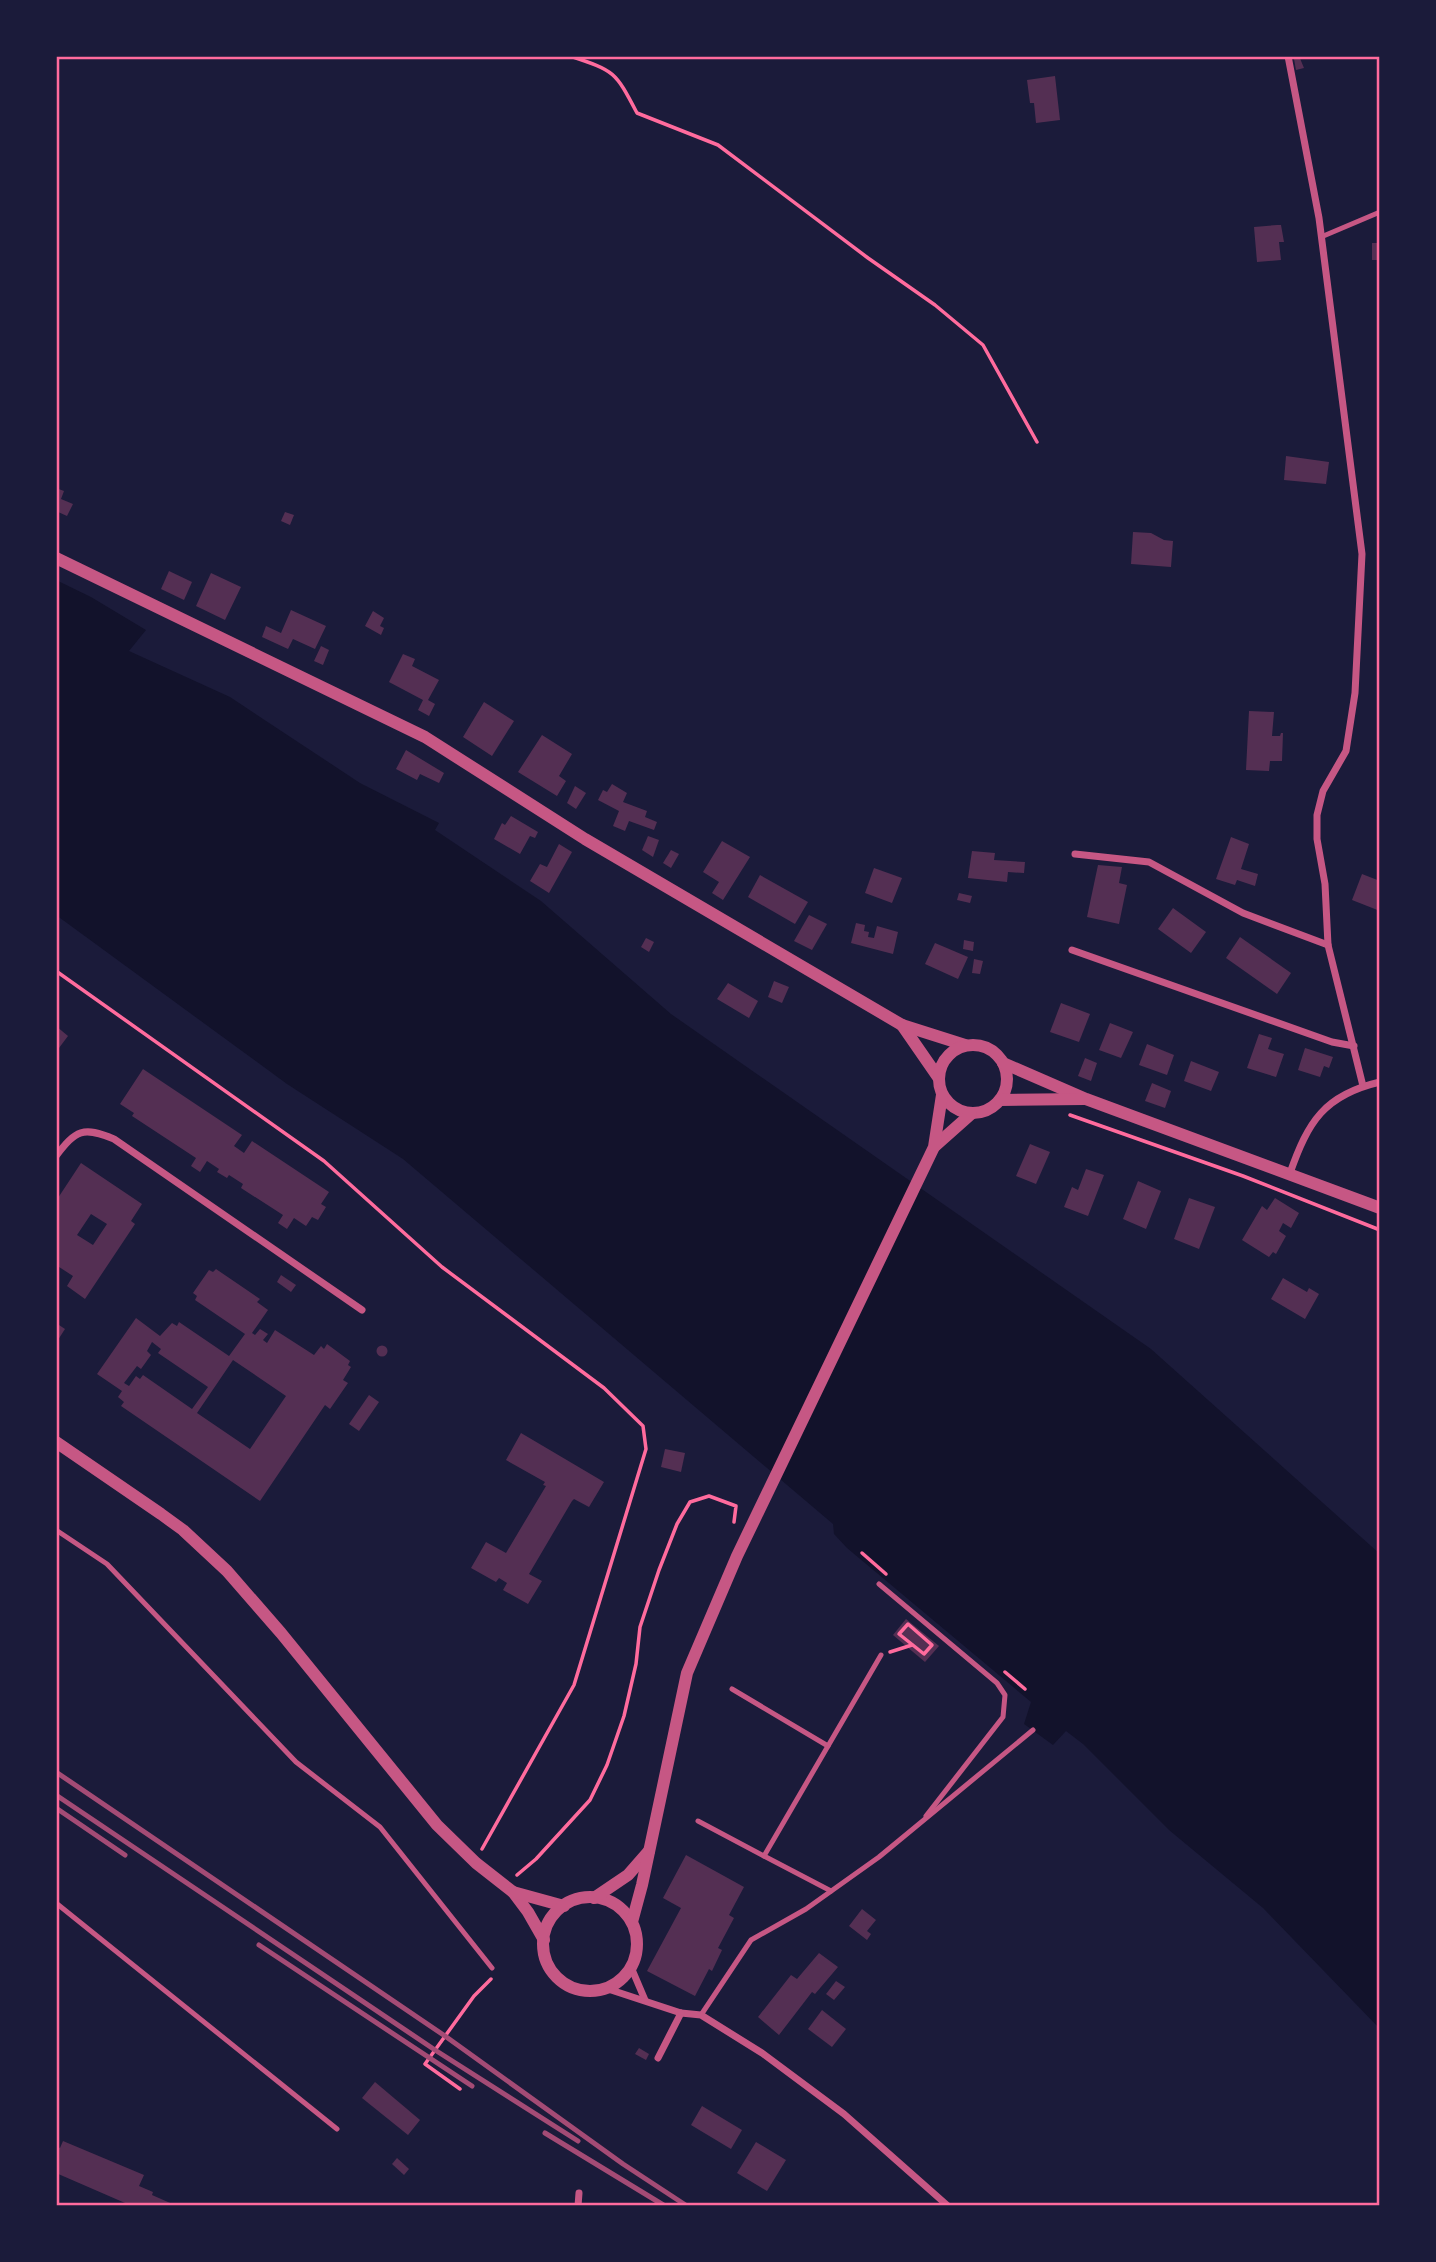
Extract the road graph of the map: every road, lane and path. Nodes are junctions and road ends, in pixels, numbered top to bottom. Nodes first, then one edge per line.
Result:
1 (570, 56) edge
2 (1288, 56) edge
3 (1380, 212) edge
4 (1321, 237) junction
5 (1037, 442) dead end
6 (56, 558) edge
7 (1075, 854) dead end
8 (1328, 945) junction
9 (1072, 950) dead end
10 (56, 971) edge
11 (902, 1025) junction
12 (965, 1045) junction
13 (1354, 1046) junction
14 (1003, 1063) junction
15 (938, 1077) junction
16 (1380, 1082) edge
17 (1363, 1086) junction
18 (942, 1095) junction
19 (1086, 1099) junction
20 (1000, 1100) junction
21 (971, 1114) junction
22 (1061, 1114) dead end
23 (934, 1147) junction
24 (56, 1156) edge
25 (1290, 1173) junction
26 (1380, 1208) edge
27 (1380, 1230) edge
28 (362, 1310) dead end
29 (56, 1442) edge
30 (733, 1528) dead end
31 (56, 1530) edge
32 (880, 1584) dead end
33 (912, 1645) junction
34 (881, 1655) joint
35 (732, 1689) dead end
36 (1033, 1730) dead end
37 (828, 1746) junction
38 (698, 1821) dead end
39 (918, 1826) junction
40 (482, 1850) dead end
41 (649, 1850) junction
42 (764, 1856) junction
43 (517, 1875) dead end
44 (831, 1891) junction
45 (513, 1892) junction
46 (594, 1898) junction
47 (56, 1903) edge
48 (564, 1906) junction
49 (632, 1922) junction
50 (544, 1940) junction
51 (631, 1967) junction
52 (492, 1968) dead end
53 (496, 1976) dead end
54 (606, 1988) junction
55 (646, 2001) junction
56 (681, 2013) junction
57 (701, 2015) junction
58 (658, 2059) dead end
59 (460, 2090) dead end
60 (337, 2129) dead end
61 (579, 2193) dead end
62 (578, 2206) edge
63 (948, 2206) edge

1 - 5 path
2 - 4 street
3 - 4 lane
4 - 8 street
6 - 11 street
7 - 8 street
8 - 13 street
9 - 13 street
10 - 40 path
11 - 12 street
11 - 15 street
12 - 14 street
12 - 15 street
13 - 17 street
14 - 19 street
14 - 20 street
15 - 18 street
16 - 17 street
17 - 25 street
18 - 21 street
18 - 23 street
19 - 20 street
19 - 25 street
20 - 21 street
21 - 23 street
22 - 27 path
23 - 41 street
24 - 28 street
25 - 26 street
29 - 45 street
30 - 43 path
31 - 52 lane
32 - 39 lane
33 - 33 path
33 - 34 path
34 - 37 lane
35 - 37 lane
36 - 39 lane
37 - 42 lane
38 - 42 lane
39 - 44 lane
41 - 46 street
41 - 49 street
42 - 44 lane
44 - 57 lane
45 - 48 street
45 - 50 street
46 - 48 street
46 - 49 street
47 - 60 lane
48 - 50 street
49 - 51 street
50 - 54 street
51 - 54 street
51 - 55 street
53 - 59 path
54 - 55 street
55 - 56 street
56 - 57 street
56 - 58 street
57 - 63 street
61 - 62 street

